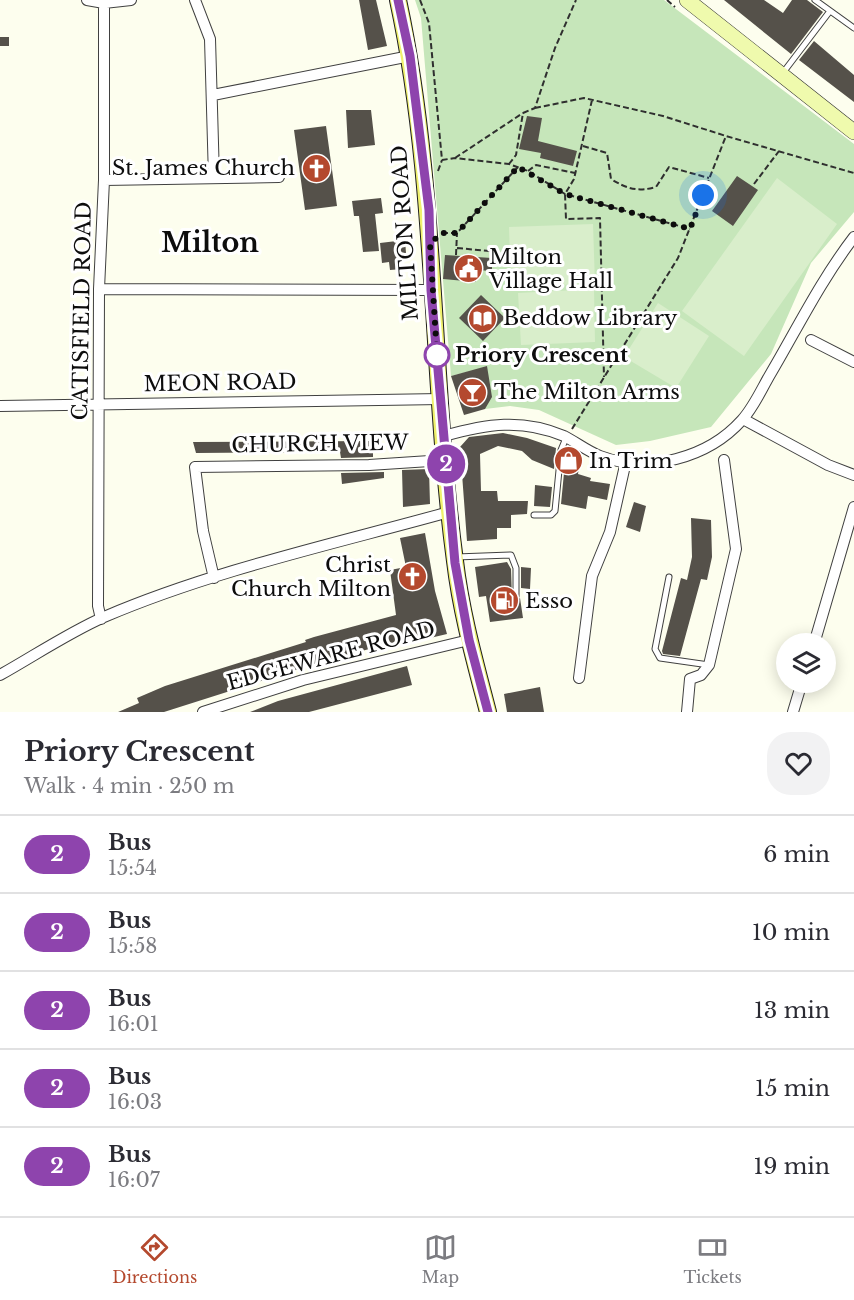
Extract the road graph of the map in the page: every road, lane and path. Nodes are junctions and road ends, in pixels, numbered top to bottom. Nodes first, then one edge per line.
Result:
1 (87, 0) edge
2 (129, 0) edge
3 (195, 0) edge
4 (398, 0) edge
5 (420, 0) edge
6 (576, 0) edge
7 (687, 0) edge
8 (815, 0) edge
9 (104, 3) junction
10 (830, 11) junction
11 (854, 28) edge
12 (410, 56) junction
13 (782, 74) junction
14 (213, 95) junction
15 (592, 100) junction
16 (535, 108) junction
17 (523, 113) junction
18 (854, 132) edge
19 (726, 136) junction
20 (583, 146) junction
21 (779, 151) junction
22 (455, 158) junction
23 (509, 164) junction
24 (518, 167) junction
25 (528, 171) junction
26 (575, 173) junction
27 (854, 173) edge
28 (279, 177) dead end
29 (214, 178) junction
30 (710, 178) junction
31 (105, 180) junction
32 (754, 184) dead end
33 (565, 194) junction
34 (690, 229) junction
35 (457, 233) junction
36 (854, 237) edge
37 (430, 244) junction
38 (457, 248) junction
39 (510, 253) dead end
40 (456, 255) dead end
41 (99, 289) junction
42 (431, 290) junction
43 (811, 340) dead end
44 (854, 362) edge
45 (604, 377) junction
46 (441, 399) junction
47 (99, 405) junction
48 (0, 406) edge
49 (743, 419) junction
50 (444, 436) junction
51 (566, 438) junction
52 (446, 460) junction
53 (723, 460) dead end
54 (626, 461) junction
55 (854, 475) edge
56 (854, 507) edge
57 (449, 512) junction
58 (534, 514) dead end
59 (454, 558) junction
60 (669, 577) dead end
61 (214, 578) junction
62 (516, 596) dead end
63 (101, 619) junction
64 (817, 633) edge
65 (469, 640) junction
66 (709, 665) junction
67 (0, 675) edge
68 (579, 678) dead end
69 (799, 693) edge
70 (203, 712) edge
71 (488, 712) edge
72 (687, 712) edge
73 (793, 712) edge

1 - 9 street
2 - 9 street
3 - 14 street
4 - 12 main road, MILTON ROAD
5 - 22 path
6 - 16 path
7 - 13 main road
8 - 10 lane
9 - 31 street, CATISFIELD ROAD
10 - 11 lane
10 - 13 lane
12 - 14 street
12 - 37 main road, MILTON ROAD
13 - 18 main road
14 - 29 street
15 - 16 path
15 - 19 path
15 - 20 path
16 - 17 path
17 - 22 path
17 - 23 path
19 - 21 path
19 - 30 path
20 - 26 path
20 - 30 path
21 - 27 path
21 - 32 path
22 - 23 path
23 - 24 path
24 - 25 path
24 - 35 path
25 - 26 path
25 - 33 path
26 - 33 path
28 - 29 street
29 - 31 street
30 - 34 path
31 - 41 street, CATISFIELD ROAD
33 - 34 path
33 - 45 path
34 - 45 path
35 - 37 path
35 - 38 path
36 - 49 street
37 - 42 main road, MILTON ROAD
38 - 39 path
38 - 40 path
41 - 42 street
41 - 47 street, CATISFIELD ROAD
42 - 46 main road, MILTON ROAD
43 - 44 street
45 - 51 path
46 - 47 street, MEON ROAD
46 - 50 main road, MILTON ROAD
47 - 48 street, MEON ROAD
47 - 63 street, CATISFIELD ROAD
49 - 54 street
49 - 55 street
50 - 51 street
50 - 52 main road, MILTON ROAD
51 - 54 street
51 - 58 lane
52 - 57 main road, MILTON ROAD
52 - 61 street, CHURCH VIEW
53 - 66 street
54 - 68 street
56 - 64 street
57 - 59 main road, MILTON ROAD
57 - 61 street
59 - 62 lane
59 - 65 main road, MILTON ROAD
60 - 66 lane
61 - 63 street
63 - 67 street
65 - 70 street, EDGEWARE ROAD
65 - 71 main road, MILTON ROAD
66 - 72 street
69 - 73 street

